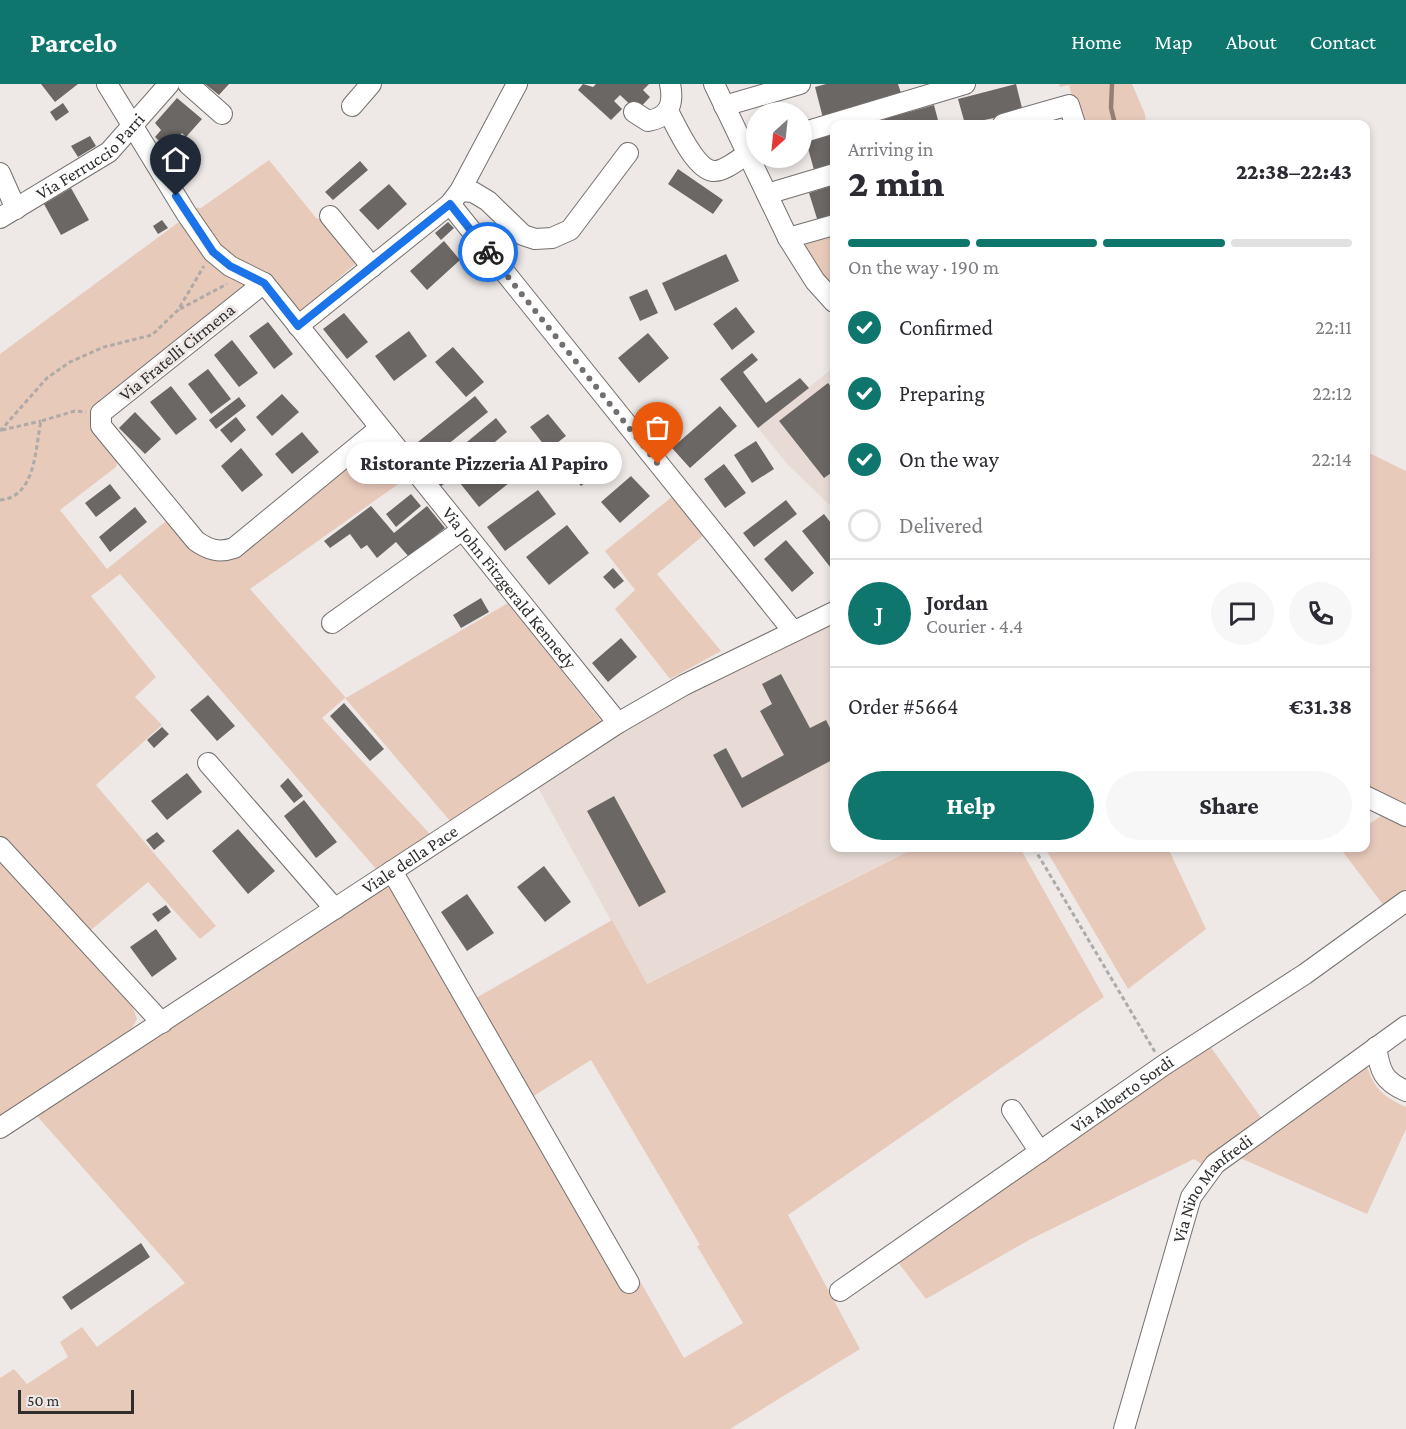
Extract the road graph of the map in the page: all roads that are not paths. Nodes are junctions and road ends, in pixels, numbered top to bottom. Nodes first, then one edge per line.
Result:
1 (107, 84) edge
2 (169, 84) edge
3 (188, 84) edge
4 (371, 84) edge
5 (517, 84) edge
6 (670, 84) edge
7 (714, 84) edge
8 (800, 84) edge
9 (965, 84) edge
10 (352, 106) dead end
11 (724, 106) junction
12 (668, 111) junction
13 (634, 112) dead end
14 (222, 114) dead end
15 (845, 120) edge
16 (1016, 120) edge
17 (1074, 120) edge
18 (830, 124) edge
19 (133, 127) junction
20 (812, 130) edge
21 (746, 143) edge
22 (628, 153) dead end
23 (746, 153) edge
24 (757, 168) edge
25 (0, 173) edge
26 (830, 175) edge
27 (768, 194) junction
28 (455, 197) junction
29 (8, 214) edge
30 (330, 216) dead end
31 (830, 226) edge
32 (788, 238) junction
33 (372, 267) junction
34 (264, 283) junction
35 (830, 298) edge
36 (298, 326) junction
37 (380, 428) junction
38 (462, 530) junction
39 (830, 614) edge
40 (332, 623) dead end
41 (792, 631) junction
42 (618, 723) junction
43 (208, 763) dead end
44 (1370, 798) edge
45 (1406, 816) edge
46 (0, 847) edge
47 (392, 872) junction
48 (1406, 901) edge
49 (335, 909) junction
50 (162, 1023) junction
51 (1406, 1026) edge
52 (1376, 1047) junction
53 (1406, 1092) edge
54 (1012, 1110) dead end
55 (0, 1128) edge
56 (1040, 1152) junction
57 (629, 1283) dead end
58 (840, 1291) dead end
59 (1124, 1429) edge

1 - 19 street
2 - 19 street, Via Ferruccio Parri
3 - 14 street
4 - 10 street
5 - 28 street
6 - 12 street
7 - 11 street
8 - 11 street
9 - 15 street
11 - 21 street
12 - 13 street
12 - 23 street
16 - 17 street
18 - 20 street
19 - 29 street, Via Ferruccio Parri
19 - 34 street
22 - 28 street
24 - 27 street
25 - 29 street
26 - 27 street
27 - 32 street
28 - 33 street
28 - 41 street
30 - 33 street
31 - 32 street
32 - 35 street
33 - 36 street
34 - 36 street, Via John Fitzgerald Kennedy
34 - 37 street, Via Fratelli Cirmena
36 - 37 street, Via John Fitzgerald Kennedy
37 - 38 street, Via John Fitzgerald Kennedy
38 - 40 street
38 - 42 street, Via John Fitzgerald Kennedy
39 - 41 street, Viale della Pace
41 - 42 street, Viale della Pace
42 - 47 street, Viale della Pace
43 - 49 street
44 - 45 street
46 - 50 street
47 - 49 street, Viale della Pace
47 - 57 street
48 - 56 street, Via Alberto Sordi
49 - 50 street, Viale della Pace
50 - 55 street, Viale della Pace
51 - 52 street, Via Nino Manfredi
52 - 53 street
52 - 59 street, Via Nino Manfredi
54 - 56 street
56 - 58 street, Via Alberto Sordi

